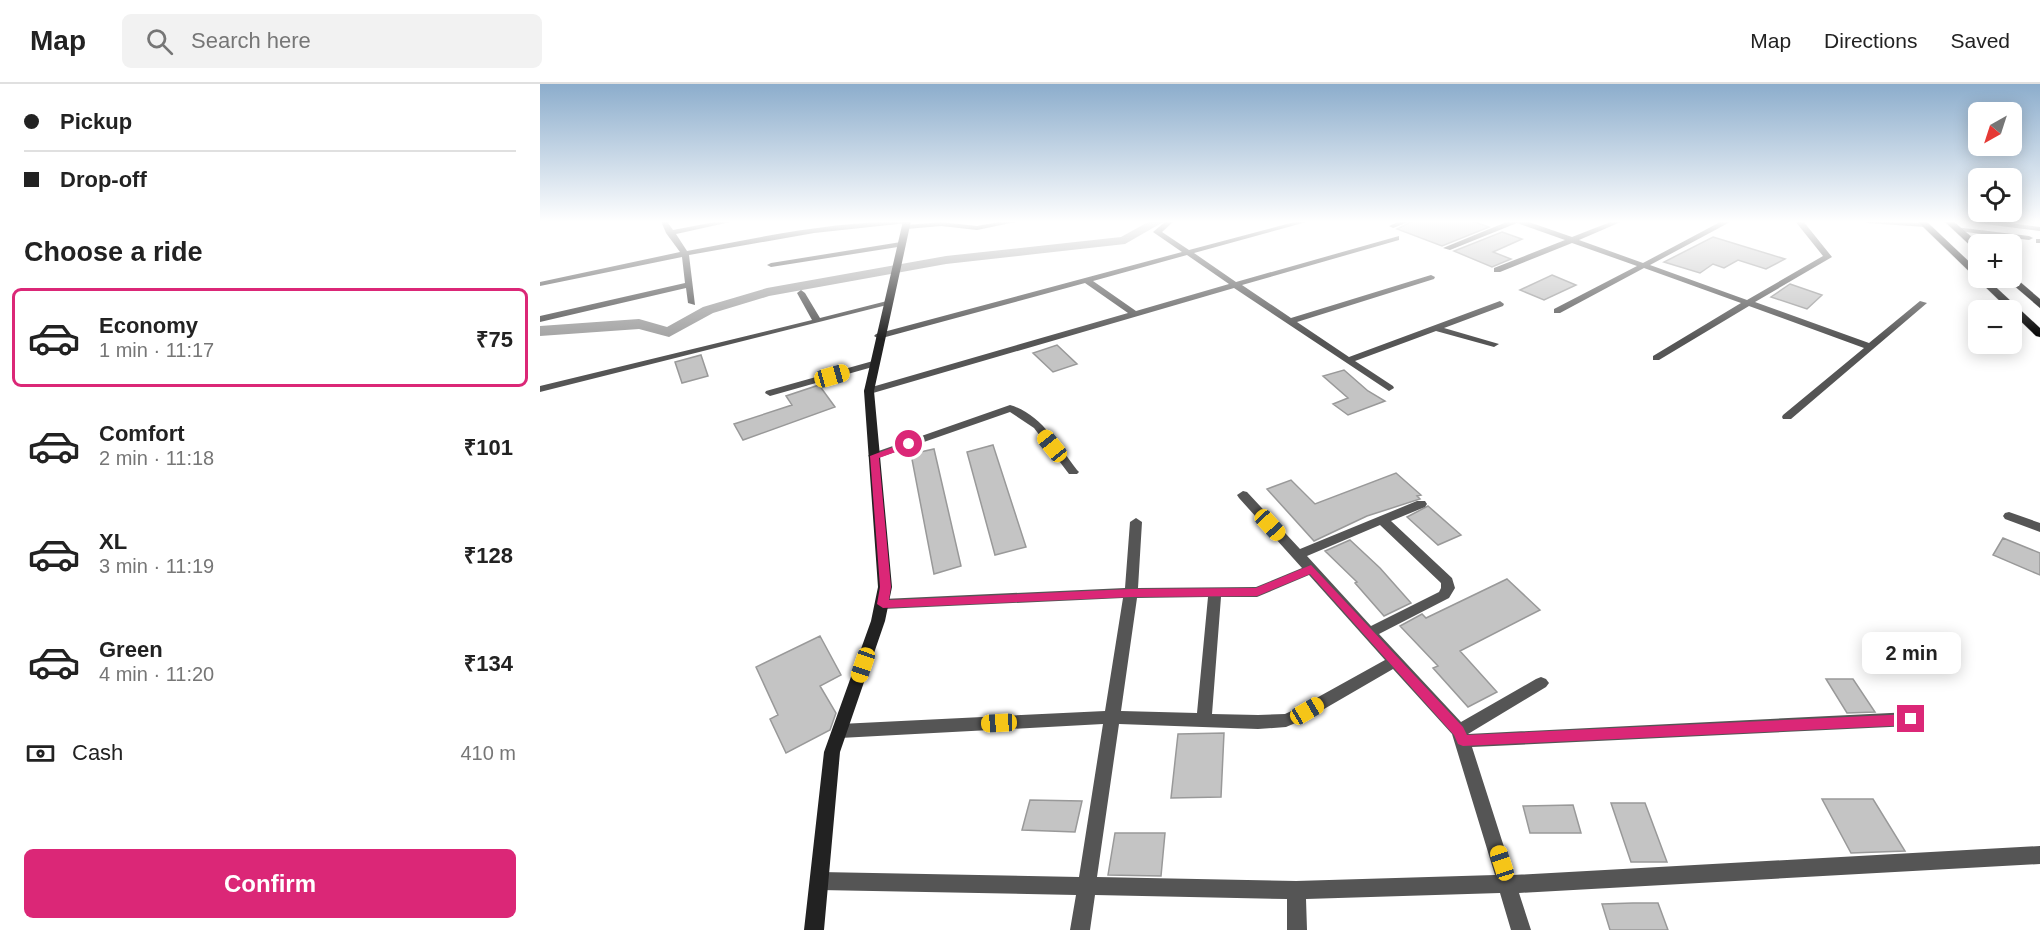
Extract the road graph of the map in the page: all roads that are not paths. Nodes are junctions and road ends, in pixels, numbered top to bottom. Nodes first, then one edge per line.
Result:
1 (654, 260) edge
2 (686, 260) edge
3 (799, 260) edge
4 (898, 260) edge
5 (1166, 260) edge
6 (1201, 260) edge
7 (1319, 260) edge
8 (1521, 260) edge
9 (1629, 260) edge
10 (1654, 260) edge
11 (1821, 260) edge
12 (1963, 260) edge
13 (771, 265) dead end
14 (1644, 266) junction
15 (1497, 270) dead end
16 (1431, 277) dead end
17 (1088, 281) junction
18 (540, 284) edge
19 (1238, 284) junction
20 (689, 285) junction
21 (2021, 288) edge
22 (801, 293) dead end
23 (692, 303) dead end
24 (1923, 303) dead end
25 (887, 304) junction
26 (1500, 304) dead end
27 (1750, 304) junction
28 (2040, 305) edge
29 (1557, 311) dead end
30 (1135, 314) junction
31 (540, 318) edge
32 (817, 321) junction
33 (1292, 321) junction
34 (1435, 328) junction
35 (2040, 334) edge
36 (879, 336) junction
37 (1494, 344) dead end
38 (1871, 347) junction
39 (1656, 358) dead end
40 (1348, 360) junction
41 (873, 364) junction
42 (1389, 388) dead end
43 (540, 389) edge
44 (869, 391) junction
45 (770, 393) dead end
46 (1787, 417) dead end
47 (874, 456) junction
48 (1073, 472) dead end
49 (1243, 495) dead end
50 (1421, 504) dead end
51 (2009, 516) dead end
52 (1382, 520) junction
53 (1136, 522) dead end
54 (2040, 528) edge
55 (1298, 555) junction
56 (1311, 569) junction
57 (1131, 593) junction
58 (1215, 593) junction
59 (883, 604) junction
60 (1369, 633) junction
61 (1395, 661) junction
62 (1541, 683) dead end
63 (1112, 717) junction
64 (1911, 719) dead end
65 (1204, 720) junction
66 (840, 731) junction
67 (1461, 736) junction
68 (2040, 855) edge
69 (820, 881) junction
70 (1508, 884) junction
71 (1087, 887) junction
72 (1296, 890) junction
73 (814, 930) edge
74 (1080, 930) edge
75 (1297, 930) edge
76 (1521, 930) edge

1 - 18 street
2 - 20 street
3 - 13 street
4 - 25 street
5 - 17 street
6 - 19 street
7 - 19 street
8 - 15 street
9 - 14 street
10 - 14 street
11 - 27 street
12 - 35 main road
14 - 27 street
14 - 29 street
16 - 33 street
17 - 30 street
17 - 36 street
19 - 30 street
19 - 33 street
20 - 23 street
20 - 31 street
21 - 28 main road
22 - 32 street
24 - 38 street
25 - 32 street
25 - 36 street
26 - 34 street
27 - 38 street
27 - 39 street
30 - 44 street
32 - 43 street
33 - 40 street
34 - 37 street
34 - 40 street
36 - 41 street
38 - 46 street
40 - 42 street
41 - 44 street
41 - 45 street
44 - 47 street
47 - 48 street
47 - 59 street
49 - 55 street
50 - 52 street
51 - 54 street
52 - 55 street
52 - 60 street
53 - 57 street
55 - 56 street
56 - 58 street
56 - 60 street
57 - 58 street
57 - 59 street
57 - 63 street
58 - 65 street
59 - 66 street
60 - 61 street
61 - 65 street
61 - 67 street
62 - 67 street
63 - 65 street
63 - 66 street
63 - 71 street
64 - 67 street
66 - 69 street
67 - 70 street
68 - 70 street
69 - 71 street
69 - 73 street
70 - 72 street
70 - 76 street
71 - 72 street
71 - 74 street
72 - 75 street

